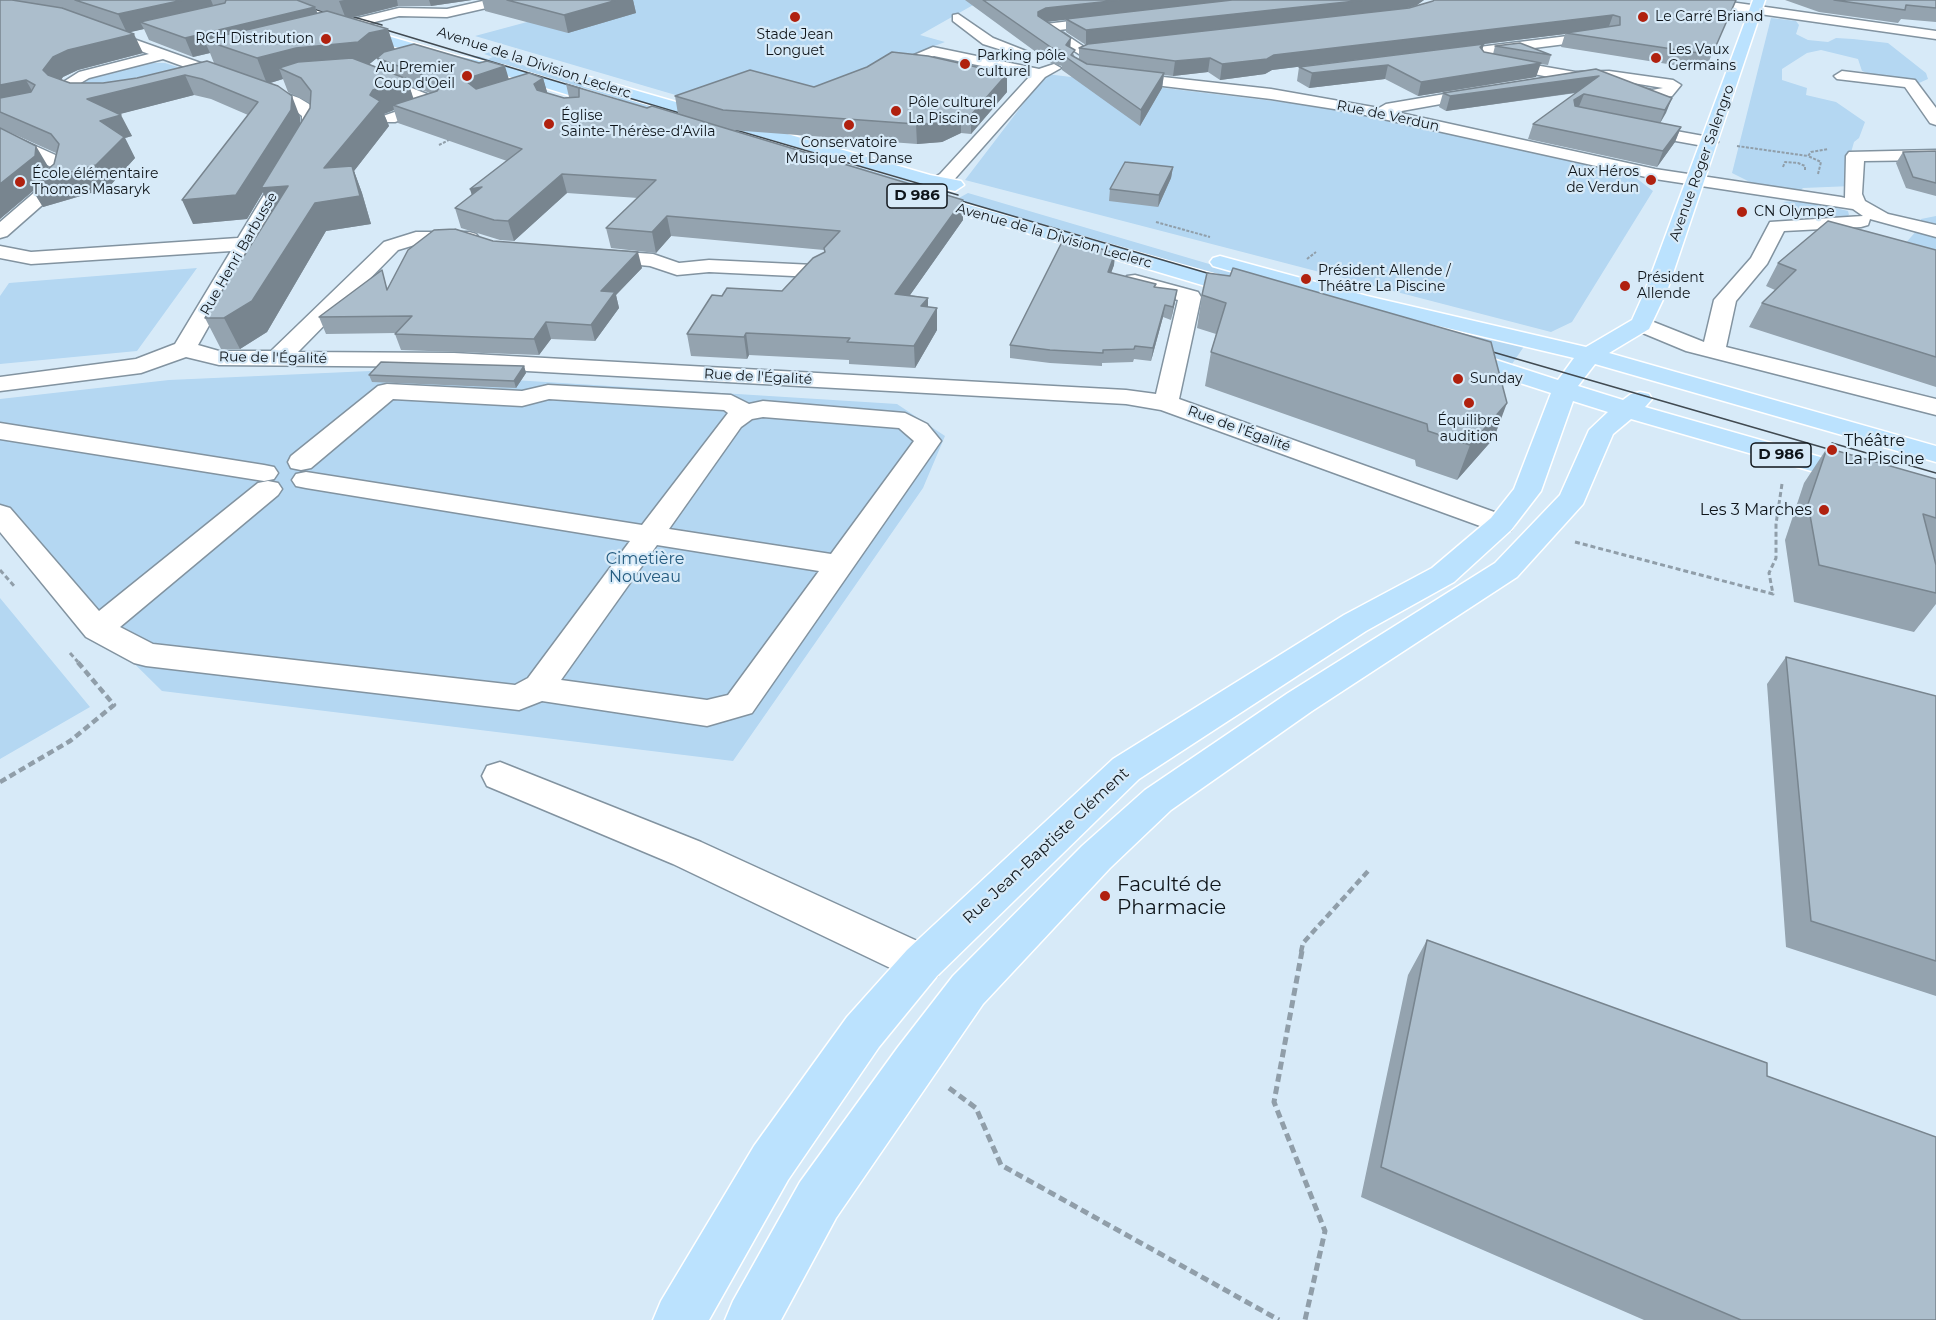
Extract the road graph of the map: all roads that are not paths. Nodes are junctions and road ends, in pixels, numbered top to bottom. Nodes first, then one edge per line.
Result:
1 (269, 0) edge
2 (311, 0) edge
3 (504, 0) edge
4 (1689, 0) edge
5 (1758, 5) edge
6 (382, 9) junction
7 (1125, 12) edge
8 (958, 18) dead end
9 (83, 25) edge
10 (342, 26) junction
11 (430, 30) dead end
12 (1824, 34) dead end
13 (146, 35) edge
14 (304, 35) edge
15 (1608, 35) edge
16 (1936, 35) edge
17 (125, 40) junction
18 (1936, 45) edge
19 (496, 49) dead end
20 (1099, 50) edge
21 (426, 51) junction
22 (165, 54) junction
23 (1454, 54) junction
24 (1419, 59) edge
25 (1069, 66) junction
26 (950, 71) edge
27 (1594, 75) edge
28 (1842, 76) dead end
29 (1575, 77) junction
30 (540, 81) junction
31 (1910, 83) junction
32 (1530, 84) edge
33 (288, 85) edge
34 (511, 90) edge
35 (1497, 90) edge
36 (267, 91) junction
37 (574, 92) junction
38 (1936, 94) edge
39 (113, 96) dead end
40 (548, 102) edge
41 (1379, 113) junction
42 (1467, 117) edge
43 (389, 119) edge
44 (1936, 120) edge
45 (1425, 123) junction
46 (1611, 123) edge
47 (1510, 128) dead end
48 (0, 135) edge
49 (1497, 140) junction
50 (1709, 142) junction
51 (1936, 155) edge
52 (1695, 181) junction
53 (939, 182) junction
54 (1865, 209) junction
55 (1092, 227) dead end
56 (1936, 231) edge
57 (0, 232) edge
58 (0, 236) edge
59 (243, 244) junction
60 (490, 245) edge
61 (0, 247) edge
62 (0, 252) edge
63 (576, 254) edge
64 (1204, 258) dead end
65 (814, 271) edge
66 (1135, 281) edge
67 (1263, 296) edge
68 (1641, 324) junction
69 (1433, 348) edge
70 (184, 349) junction
71 (1714, 350) junction
72 (1590, 355) junction
73 (278, 358) junction
74 (1652, 374) junction
75 (0, 384) edge
76 (1565, 388) junction
77 (1166, 403) junction
78 (1936, 407) edge
79 (1627, 410) junction
80 (744, 414) junction
81 (0, 431) edge
82 (1936, 454) edge
83 (304, 471) junction
84 (266, 481) junction
85 (1936, 499) edge
86 (0, 514) edge
87 (1501, 524) junction
88 (649, 535) junction
89 (839, 565) junction
90 (97, 630) junction
91 (541, 686) junction
92 (500, 776) dead end
93 (922, 963) junction
94 (680, 1320) edge
95 (752, 1320) edge

1 - 10 main road, Avenue de la Division Leclerc / D 986
2 - 6 main road, Avenue de la Division Leclerc
3 - 6 street
4 - 5 street
5 - 16 street
5 - 50 main road, Avenue Roger Salengro
6 - 10 street
6 - 11 main road, Avenue de la Division Leclerc
7 - 25 street
8 - 25 street
9 - 17 street, Rue Henri Barbusse
10 - 14 street
10 - 21 main road, Avenue de la Division Leclerc / D 986
12 - 18 street
13 - 17 street
15 - 23 street
17 - 22 street, Rue Henri Barbusse
19 - 53 main road, Avenue de la Division Leclerc / D 986
20 - 25 street
21 - 30 main road, Avenue de la Division Leclerc / D 986
21 - 43 street
22 - 36 street, Rue Henri Barbusse
22 - 39 street
23 - 24 street
23 - 29 street
25 - 26 street
25 - 41 street, Rue de Verdun
25 - 53 street
27 - 29 street
28 - 31 street
29 - 32 street
30 - 34 street
30 - 37 main road, Avenue de la Division Leclerc / D 986
31 - 38 street
31 - 44 street
33 - 36 street
35 - 41 street
36 - 59 street, Rue Henri Barbusse
37 - 40 street
37 - 67 main road, Avenue de la Division Leclerc / D 986
41 - 45 street, Rue de Verdun
42 - 45 street
45 - 49 street, Rue de Verdun
46 - 50 street
47 - 49 street
48 - 57 street
49 - 52 street, Rue de Verdun
50 - 52 main road, Avenue Roger Salengro
51 - 54 street
52 - 54 street, Rue de Verdun
52 - 68 main road, Avenue Roger Salengro
53 - 55 main road, Avenue de la Division Leclerc / D 986
54 - 56 street, Rue de Verdun
54 - 71 street
58 - 61 street
59 - 62 street
59 - 70 street, Rue Henri Barbusse
60 - 73 street
63 - 65 street
64 - 72 main road
66 - 77 street
68 - 71 street
68 - 72 main road
68 - 74 main road
69 - 76 main road
70 - 73 street, Rue de l'Égalité
70 - 75 street
71 - 78 street
72 - 74 main road
72 - 76 main road, Rue Jean-Baptiste Clément
73 - 77 street, Rue de l'Égalité
74 - 79 main road
74 - 82 main road, D 986
76 - 79 main road
76 - 87 main road, Rue Jean-Baptiste Clément
77 - 87 street, Rue de l'Égalité
79 - 85 main road, D 986
79 - 95 main road
80 - 83 street
80 - 88 street
80 - 89 street
81 - 84 street
83 - 84 street
83 - 88 street
84 - 90 street
86 - 90 street
87 - 93 main road, Rue Jean-Baptiste Clément
88 - 89 street
88 - 91 street
89 - 91 street
90 - 91 street
92 - 93 street
93 - 94 main road, Rue Jean-Baptiste Clément

